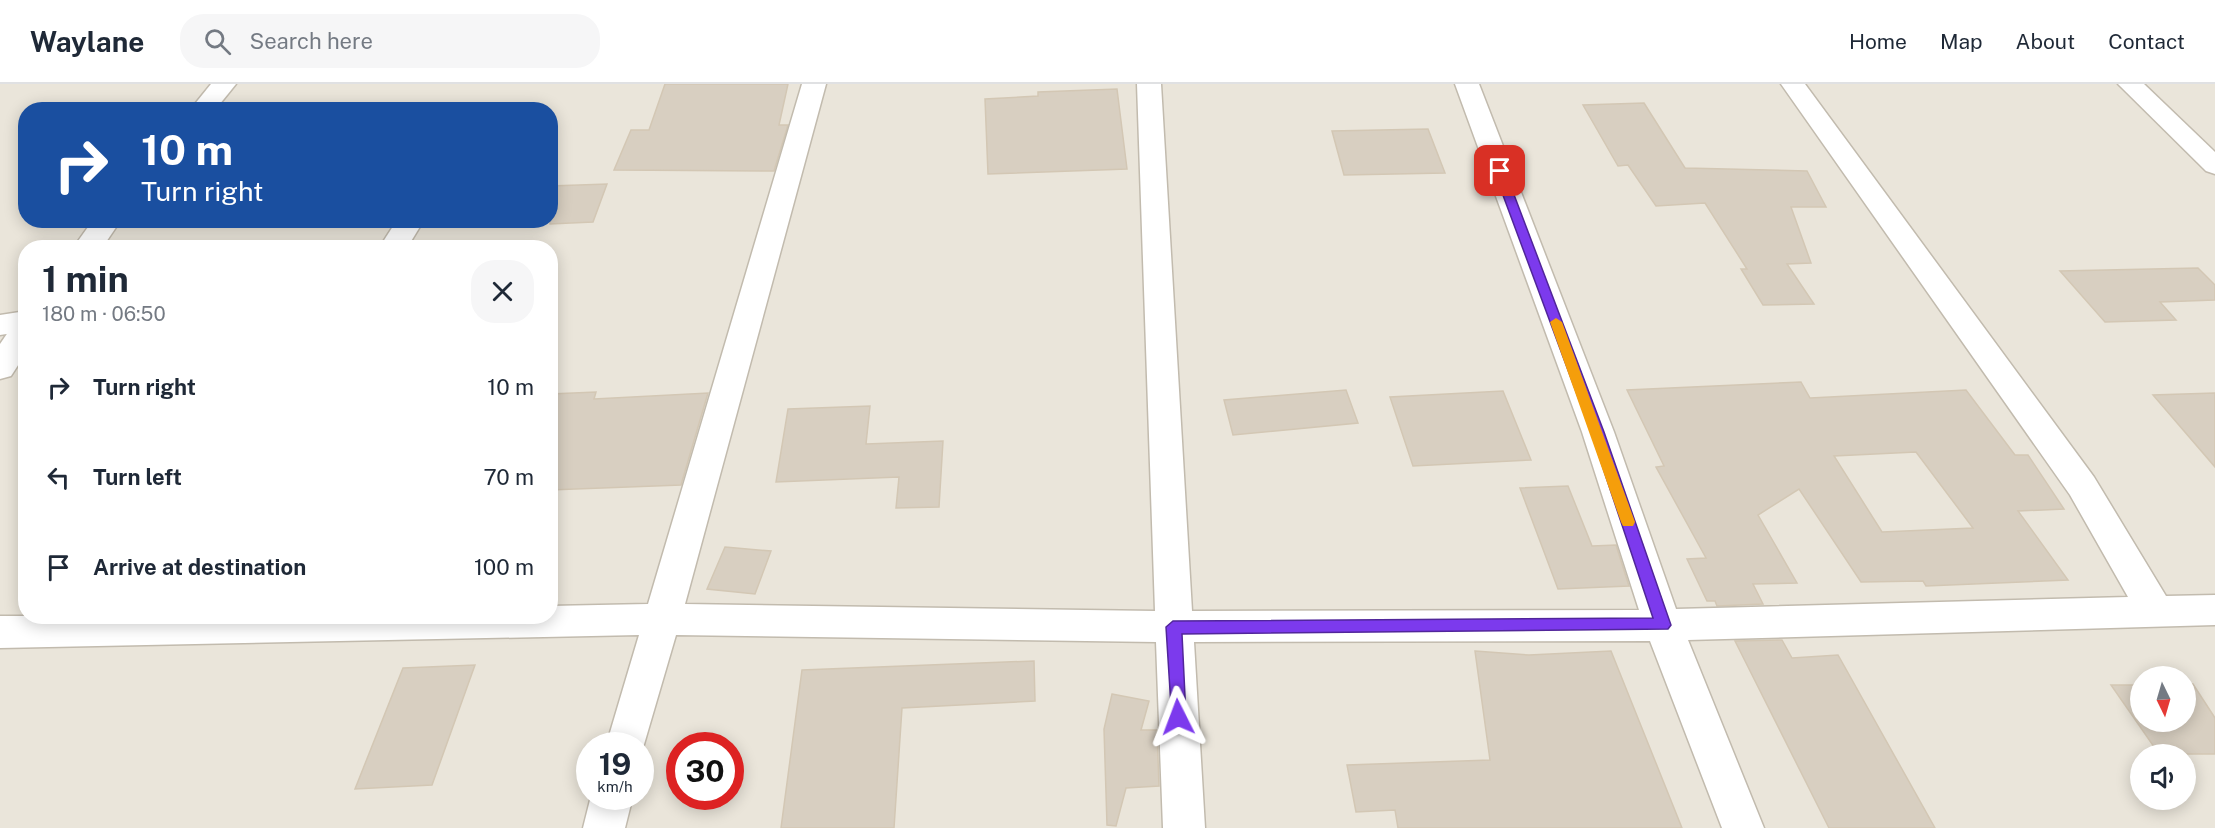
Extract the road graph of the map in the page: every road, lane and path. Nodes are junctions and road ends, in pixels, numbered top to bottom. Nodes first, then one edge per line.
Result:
1 (224, 84) edge
2 (814, 84) edge
3 (1149, 84) edge
4 (1467, 84) edge
5 (1793, 84) edge
6 (2130, 84) edge
7 (209, 102) edge
8 (2215, 166) edge
9 (18, 322) edge
10 (0, 325) edge
11 (18, 340) edge
12 (0, 368) edge
13 (2155, 610) junction
14 (2215, 610) edge
15 (661, 619) junction
16 (558, 620) edge
17 (137, 624) edge
18 (1663, 625) junction
19 (1173, 627) junction
20 (0, 632) edge
21 (630, 732) edge
22 (608, 810) edge
23 (604, 828) edge
24 (1184, 828) edge
25 (1743, 828) edge

1 - 7 street
2 - 15 street
3 - 19 street
4 - 18 street
5 - 13 street
6 - 8 street
9 - 10 street
11 - 12 street
13 - 14 street
13 - 18 street
15 - 16 street
15 - 19 street
15 - 21 street
17 - 20 street
18 - 19 street
18 - 25 street
19 - 24 street
22 - 23 street

